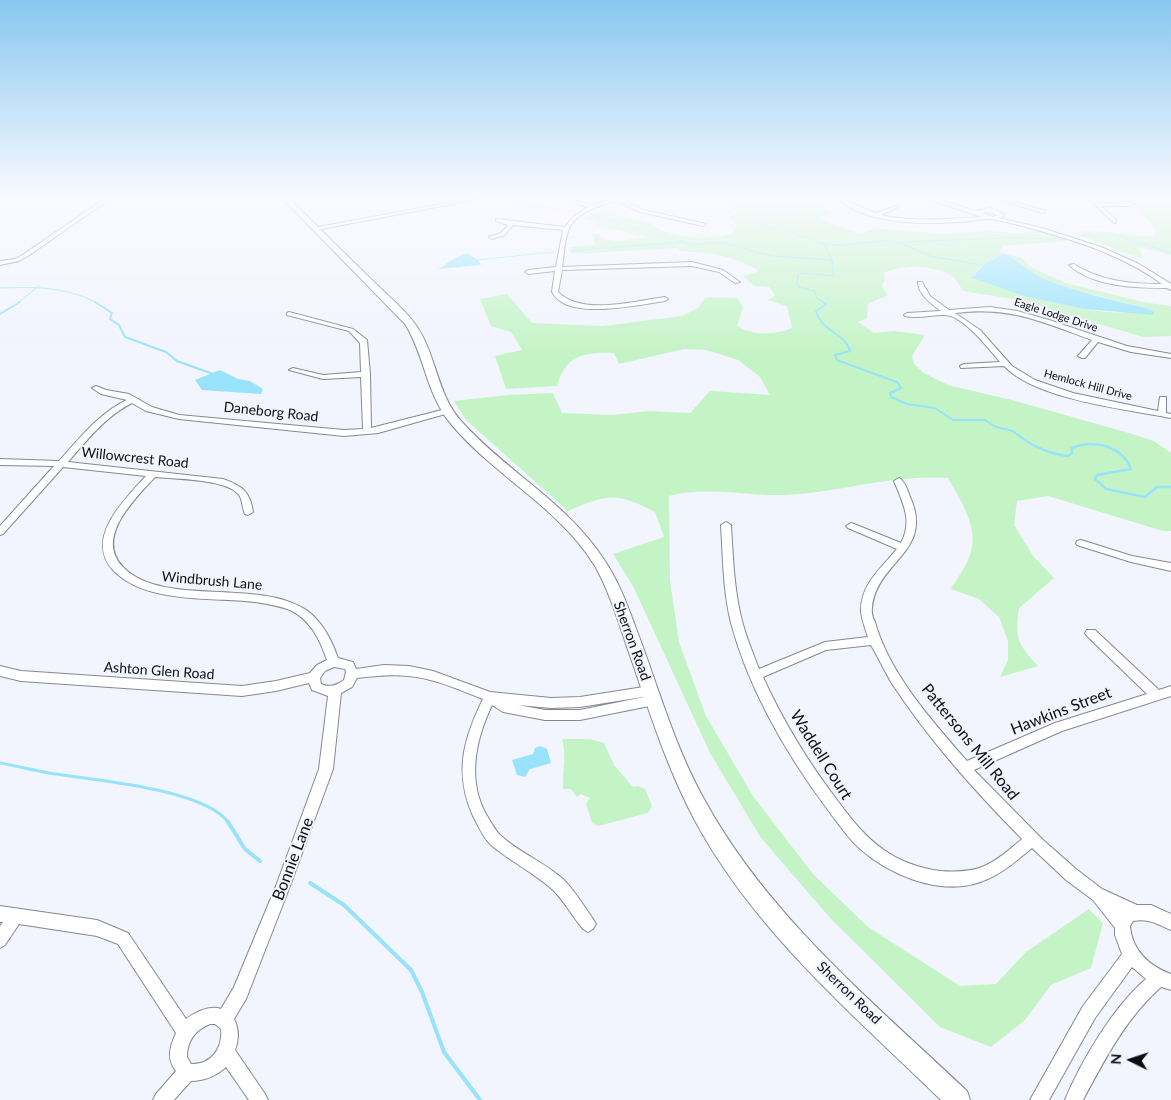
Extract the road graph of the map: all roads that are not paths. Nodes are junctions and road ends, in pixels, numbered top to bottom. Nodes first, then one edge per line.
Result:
1 (33, 250) edge
2 (338, 250) edge
3 (562, 250) edge
4 (1102, 250) edge
5 (0, 263) edge
6 (1072, 265) dead end
7 (558, 269) junction
8 (528, 272) dead end
9 (737, 282) dead end
10 (920, 283) dead end
11 (1171, 286) edge
12 (665, 299) dead end
13 (947, 311) junction
14 (289, 314) dead end
15 (906, 315) dead end
16 (1097, 339) junction
17 (1170, 355) edge
18 (1082, 356) dead end
19 (1006, 364) junction
20 (964, 366) dead end
21 (293, 370) dead end
22 (366, 374) junction
23 (96, 388) dead end
24 (1163, 399) dead end
25 (132, 400) junction
26 (446, 411) junction
27 (1162, 414) junction
28 (1171, 416) edge
29 (367, 431) junction
30 (0, 462) edge
31 (62, 464) junction
32 (153, 474) junction
33 (899, 481) dead end
34 (248, 512) dead end
35 (726, 525) dead end
36 (851, 526) dead end
37 (0, 532) edge
38 (1081, 543) dead end
39 (903, 548) junction
40 (1171, 567) edge
41 (1091, 633) dead end
42 (874, 640) junction
43 (333, 662) junction
44 (0, 671) edge
45 (353, 674) junction
46 (756, 675) junction
47 (314, 677) junction
48 (335, 691) junction
49 (1171, 691) edge
50 (1156, 695) junction
51 (652, 696) junction
52 (490, 697) junction
53 (964, 768) junction
54 (1032, 839) junction
55 (1096, 893) junction
56 (1134, 912) junction
57 (8, 915) edge
58 (1169, 918) edge
59 (588, 924) dead end
60 (1122, 925) junction
61 (0, 940) edge
62 (1131, 955) junction
63 (1165, 980) edge
64 (225, 1019) junction
65 (186, 1032) junction
66 (226, 1052) junction
67 (187, 1072) junction
68 (162, 1100) edge
69 (259, 1100) edge
70 (958, 1100) edge
71 (1039, 1100) edge
72 (1074, 1100) edge

1 - 5 street
2 - 26 main road, Sherron Road
3 - 7 street
4 - 11 street
6 - 11 street
7 - 8 street
7 - 9 street
7 - 12 street
10 - 13 street, Hemlock Hill Drive
13 - 15 street, Eagle Lodge Drive
13 - 16 street, Eagle Lodge Drive
13 - 19 street, Hemlock Hill Drive
14 - 22 street
16 - 17 street, Eagle Lodge Drive
16 - 18 street
19 - 20 street
19 - 27 street, Hemlock Hill Drive
21 - 22 street
22 - 29 street
23 - 25 street, Daneborg Road
24 - 27 street
25 - 29 street, Daneborg Road
25 - 31 street
26 - 29 street, Daneborg Road
26 - 51 main road, Sherron Road
27 - 28 street, Hemlock Hill Drive
30 - 31 street, Willowcrest Road
31 - 32 street, Willowcrest Road
31 - 37 street
32 - 34 street, Willowcrest Road
32 - 43 street, Windbrush Lane
33 - 39 street, Pattersons Mill Road
35 - 46 street, Waddell Court
36 - 39 street
38 - 40 street
39 - 42 street, Pattersons Mill Road
41 - 50 street
42 - 46 street
42 - 53 street, Pattersons Mill Road
43 - 45 street
43 - 47 street, Ashton Glen Road
44 - 47 street, Ashton Glen Road
45 - 48 street
45 - 52 street
46 - 54 street, Waddell Court
47 - 48 street
48 - 64 street, Bonnie Lane
49 - 50 street, Hawkins Street
50 - 53 street, Hawkins Street
51 - 52 street
51 - 70 main road, Sherron Road
52 - 59 street
53 - 54 street, Pattersons Mill Road
54 - 55 street, Pattersons Mill Road
55 - 56 street, Pattersons Mill Road
55 - 60 street, Pattersons Mill Road
56 - 58 street, Pattersons Mill Road
56 - 60 street
57 - 61 street
57 - 65 street
60 - 62 street
62 - 63 street
62 - 71 street
63 - 72 street
64 - 65 street
64 - 66 street
65 - 67 street
66 - 67 street
66 - 69 street
67 - 68 street

